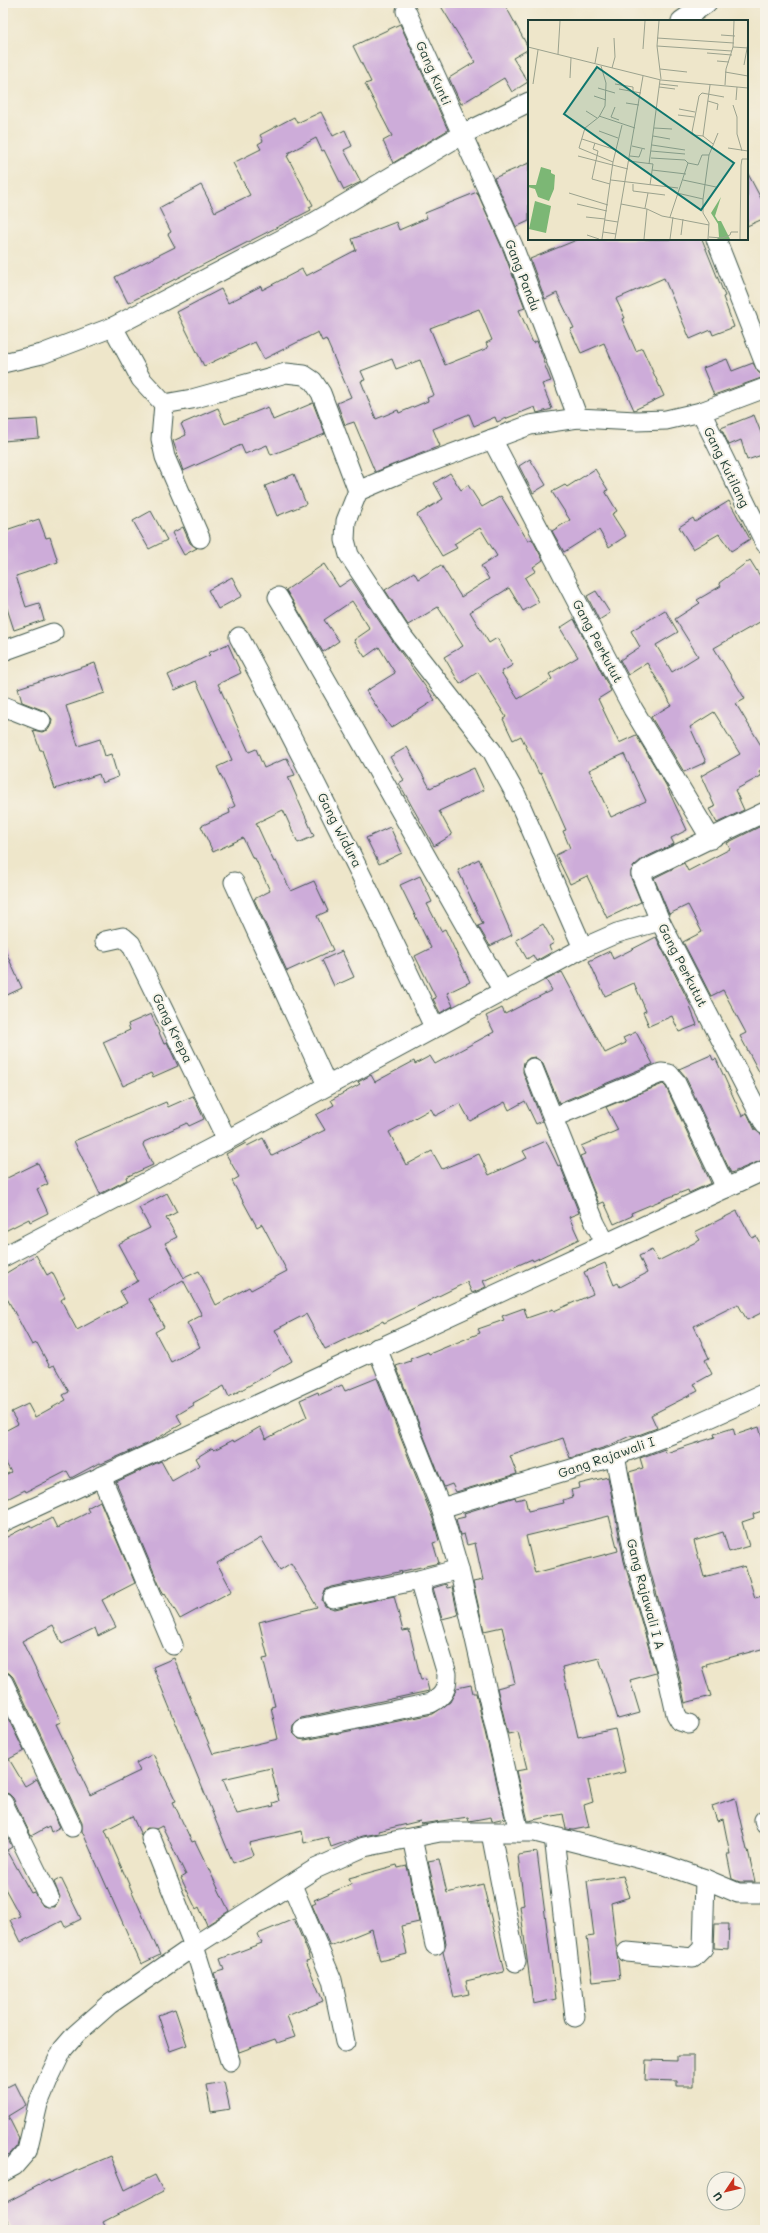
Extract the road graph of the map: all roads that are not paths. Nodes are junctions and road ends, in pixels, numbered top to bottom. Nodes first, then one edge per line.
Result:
1 (707, 3) edge
2 (406, 11) dead end
3 (682, 20) edge
4 (528, 102) edge
5 (461, 135) junction
6 (716, 240) edge
7 (113, 327) junction
8 (3, 363) edge
9 (765, 364) edge
10 (765, 388) edge
11 (164, 404) junction
12 (700, 412) junction
13 (578, 418) junction
14 (492, 439) junction
15 (358, 491) junction
16 (200, 538) dead end
17 (765, 543) edge
18 (278, 597) dead end
19 (53, 633) dead end
20 (239, 637) dead end
21 (3, 651) edge
22 (3, 706) edge
23 (41, 721) dead end
24 (765, 812) edge
25 (711, 839) junction
26 (234, 882) dead end
27 (660, 921) junction
28 (105, 941) dead end
29 (583, 948) junction
30 (503, 991) junction
31 (434, 1027) junction
32 (533, 1068) dead end
33 (327, 1085) junction
34 (554, 1117) junction
35 (765, 1125) edge
36 (227, 1140) junction
37 (765, 1170) edge
38 (726, 1188) junction
39 (606, 1244) junction
40 (3, 1257) edge
41 (377, 1348) junction
42 (765, 1393) edge
43 (615, 1456) junction
44 (101, 1476) junction
45 (441, 1508) junction
46 (3, 1522) edge
47 (459, 1568) junction
48 (419, 1580) junction
49 (333, 1598) dead end
50 (173, 1645) dead end
51 (3, 1682) edge
52 (689, 1724) dead end
53 (303, 1730) dead end
54 (3, 1803) edge
55 (72, 1827) dead end
56 (519, 1832) junction
57 (491, 1833) junction
58 (554, 1837) junction
59 (151, 1838) dead end
60 (412, 1838) junction
61 (705, 1879) junction
62 (292, 1885) junction
63 (765, 1893) edge
64 (49, 1897) dead end
65 (435, 1945) dead end
66 (194, 1946) junction
67 (626, 1952) dead end
68 (516, 1962) dead end
69 (575, 2017) dead end
70 (345, 2042) dead end
71 (230, 2061) dead end
72 (3, 2172) edge

1 - 3 street
2 - 5 street, Gang Kunti
4 - 5 street
5 - 7 street
5 - 13 street, Gang Pandu
6 - 9 street
7 - 8 street
7 - 11 street
10 - 12 street
11 - 15 street
11 - 16 street
12 - 13 street
12 - 17 street, Gang Kutilang
13 - 14 street
14 - 15 street
14 - 25 street, Gang Perkutut
15 - 29 street
18 - 30 street
19 - 21 street
20 - 31 street, Gang Widura
22 - 23 street
24 - 25 street, Gang Perkutut
25 - 27 street, Gang Perkutut
26 - 33 street
27 - 29 street
27 - 35 street, Gang Perkutut
28 - 36 street, Gang Krepa
29 - 30 street
30 - 31 street
31 - 33 street
32 - 34 street
33 - 36 street
34 - 38 street
34 - 39 street
36 - 40 street
37 - 38 street
38 - 39 street
39 - 41 street
41 - 44 street
41 - 45 street
42 - 43 street, Gang Rajawali I
43 - 45 street, Gang Rajawali I
43 - 52 street, Gang Rajawali I A
44 - 46 street
44 - 50 street
45 - 47 street
47 - 48 street
47 - 56 street
48 - 49 street
48 - 53 street
51 - 55 street
54 - 64 street
56 - 57 street
56 - 58 street
57 - 60 street
57 - 68 street
58 - 61 street
58 - 69 street
59 - 66 street
60 - 62 street
60 - 65 street
61 - 63 street
61 - 67 street
62 - 66 street
62 - 70 street
66 - 71 street
66 - 72 street

